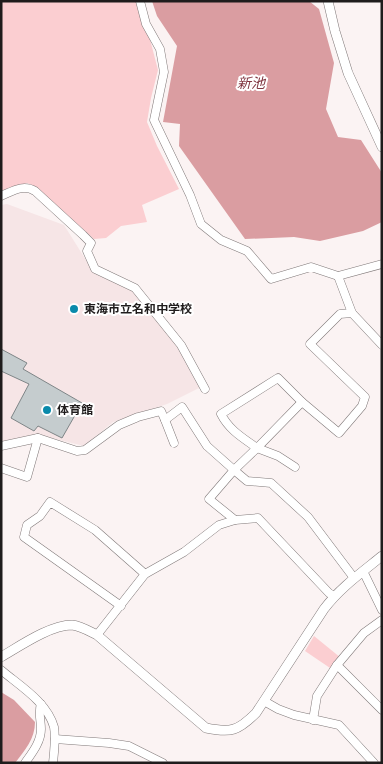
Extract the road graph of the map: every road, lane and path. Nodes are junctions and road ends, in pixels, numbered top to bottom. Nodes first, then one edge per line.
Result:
1 (140, 1) edge
2 (328, 1) edge
3 (382, 147) edge
4 (1, 196) edge
5 (382, 264) edge
6 (338, 276) junction
7 (352, 313) junction
8 (382, 345) edge
9 (205, 389) dead end
10 (302, 402) junction
11 (165, 420) junction
12 (38, 438) junction
13 (174, 443) dead end
14 (1, 446) edge
15 (257, 448) junction
16 (295, 467) dead end
17 (1, 468) edge
18 (234, 470) junction
19 (235, 520) junction
20 (382, 556) edge
21 (363, 571) junction
22 (145, 574) junction
23 (354, 578) junction
24 (334, 596) junction
25 (121, 606) junction
26 (382, 610) edge
27 (382, 620) edge
28 (97, 635) junction
29 (1, 656) edge
30 (337, 664) junction
31 (1, 670) edge
32 (264, 701) junction
33 (41, 704) junction
34 (382, 710) edge
35 (314, 720) junction
36 (54, 739) junction
37 (24, 763) edge
38 (53, 763) edge
39 (163, 763) edge
40 (374, 763) edge

1 - 6 street
2 - 3 street
4 - 9 street
5 - 6 street
6 - 7 street
7 - 8 street
7 - 10 street
10 - 15 street
10 - 15 street
11 - 12 street
11 - 13 street
11 - 18 street
12 - 14 street
12 - 17 street
15 - 16 street
15 - 18 street
18 - 19 street
18 - 23 street
19 - 22 street
19 - 24 street
20 - 21 street
21 - 23 street
21 - 26 street
22 - 25 street
22 - 25 street
23 - 24 street
24 - 32 street
25 - 28 street
27 - 30 street
28 - 29 street
28 - 32 street
30 - 34 street
30 - 35 street
31 - 33 street
32 - 35 street
33 - 36 street
33 - 37 street
35 - 40 street
36 - 38 street
36 - 39 street

